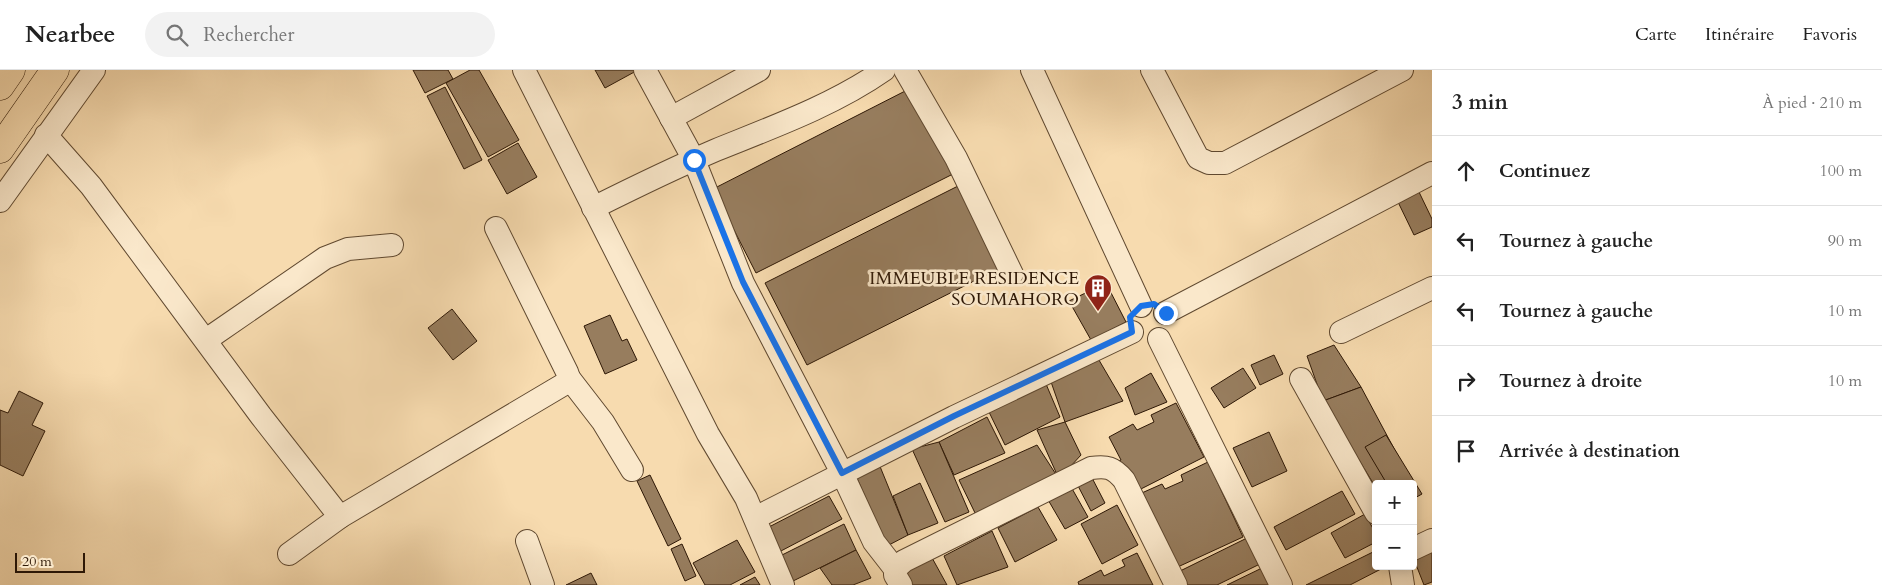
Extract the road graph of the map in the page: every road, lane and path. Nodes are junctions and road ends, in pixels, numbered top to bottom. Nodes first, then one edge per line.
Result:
1 (11, 70) edge
2 (55, 70) edge
3 (94, 70) edge
4 (524, 70) edge
5 (645, 70) edge
6 (759, 70) edge
7 (884, 70) edge
8 (906, 70) edge
9 (1032, 70) edge
10 (1152, 70) edge
11 (1402, 70) edge
12 (0, 86) edge
13 (671, 118) junction
14 (46, 135) junction
15 (0, 150) edge
16 (694, 160) junction
17 (1432, 173) edge
18 (0, 201) edge
19 (592, 208) junction
20 (496, 228) dead end
21 (392, 245) dead end
22 (1012, 274) dead end
23 (1432, 288) edge
24 (1141, 306) junction
25 (1166, 313) junction
26 (1132, 332) junction
27 (1341, 332) dead end
28 (1159, 339) junction
29 (206, 340) junction
30 (569, 378) junction
31 (1301, 379) dead end
32 (632, 470) dead end
33 (842, 473) junction
34 (1372, 506) edge
35 (340, 517) junction
36 (755, 518) junction
37 (1432, 540) edge
38 (527, 541) dead end
39 (1417, 547) edge
40 (289, 554) dead end
41 (1401, 570) edge
42 (898, 577) edge
43 (543, 585) edge
44 (783, 585) edge
45 (1176, 585) edge
46 (1281, 585) edge
47 (1403, 585) edge

1 - 12 main road
2 - 15 main road
3 - 14 street
4 - 19 street
5 - 13 street
6 - 13 street
7 - 16 street
8 - 22 street
9 - 24 street
10 - 11 street
13 - 16 street
14 - 18 street
14 - 29 street
16 - 19 street
16 - 33 street
17 - 25 street
19 - 36 street
20 - 30 street
21 - 29 street
23 - 27 street
24 - 25 street
24 - 26 street
25 - 28 street
26 - 28 street
26 - 33 street
28 - 46 street
29 - 35 street
30 - 32 street
30 - 35 street
31 - 34 street
33 - 36 street
33 - 42 street
35 - 40 street
36 - 44 street
37 - 39 street
38 - 43 street
41 - 47 street
42 - 45 street

